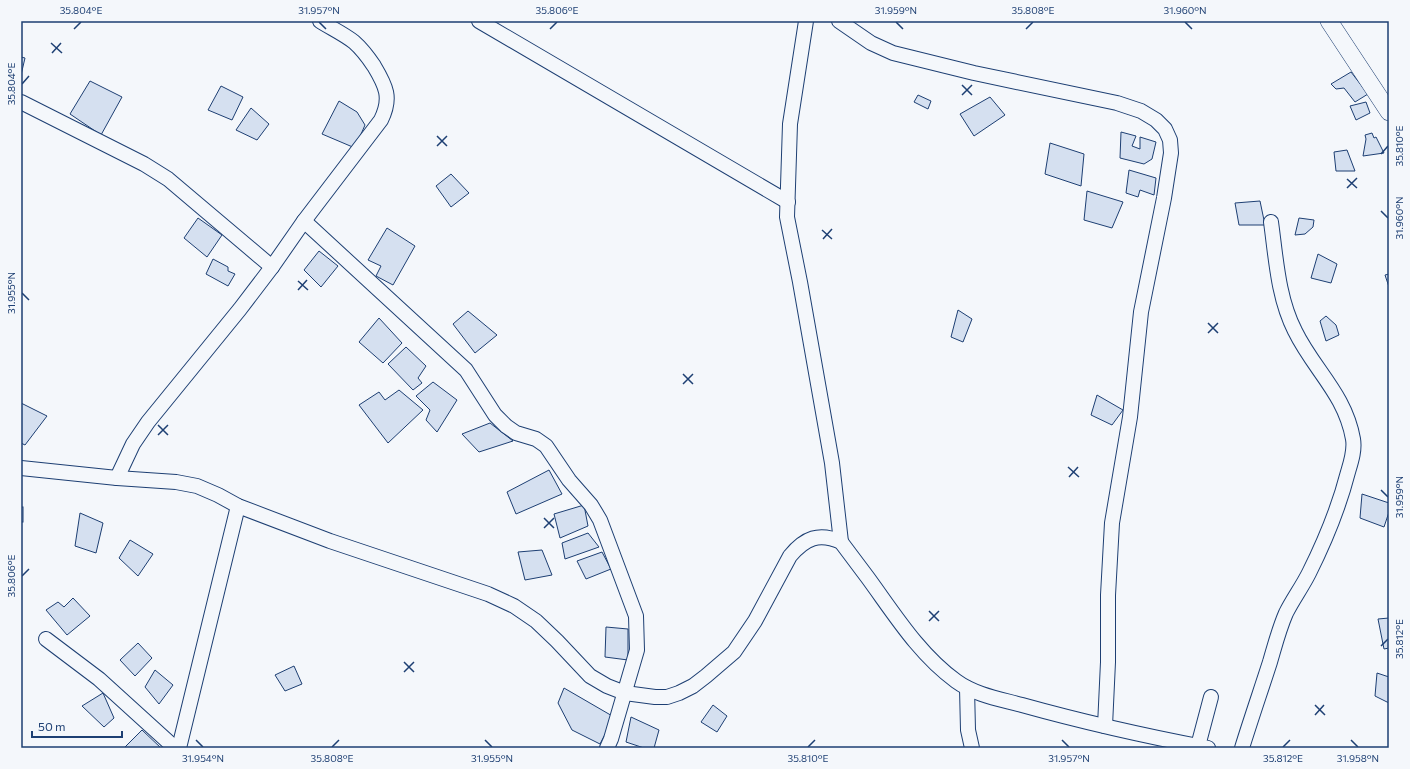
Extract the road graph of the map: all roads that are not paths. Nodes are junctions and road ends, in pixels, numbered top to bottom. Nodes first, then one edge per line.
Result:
1 (320, 21) edge
2 (479, 21) edge
3 (806, 21) edge
4 (839, 21) edge
5 (1329, 21) edge
6 (1340, 21) edge
7 (1389, 97) edge
8 (21, 102) edge
9 (1389, 112) edge
10 (788, 202) junction
11 (304, 221) junction
12 (1271, 222) dead end
13 (272, 267) junction
14 (21, 468) edge
15 (117, 478) junction
16 (238, 506) junction
17 (841, 542) junction
18 (46, 639) dead end
19 (967, 688) junction
20 (625, 693) junction
21 (1210, 697) dead end
22 (1105, 726) junction
23 (175, 748) edge
24 (179, 748) edge
25 (607, 748) edge
26 (972, 748) edge
27 (1205, 748) edge
28 (1242, 748) edge

1 - 11 street
2 - 10 street
3 - 10 street
4 - 22 street
5 - 9 main road
6 - 7 main road
8 - 13 street
10 - 17 street
11 - 13 street
11 - 20 street
12 - 28 street
13 - 15 street
14 - 15 street
15 - 16 street
16 - 20 street
16 - 24 street
17 - 19 street
17 - 20 street
18 - 23 street
19 - 22 street
19 - 26 street
20 - 25 street
21 - 27 street
22 - 27 street

